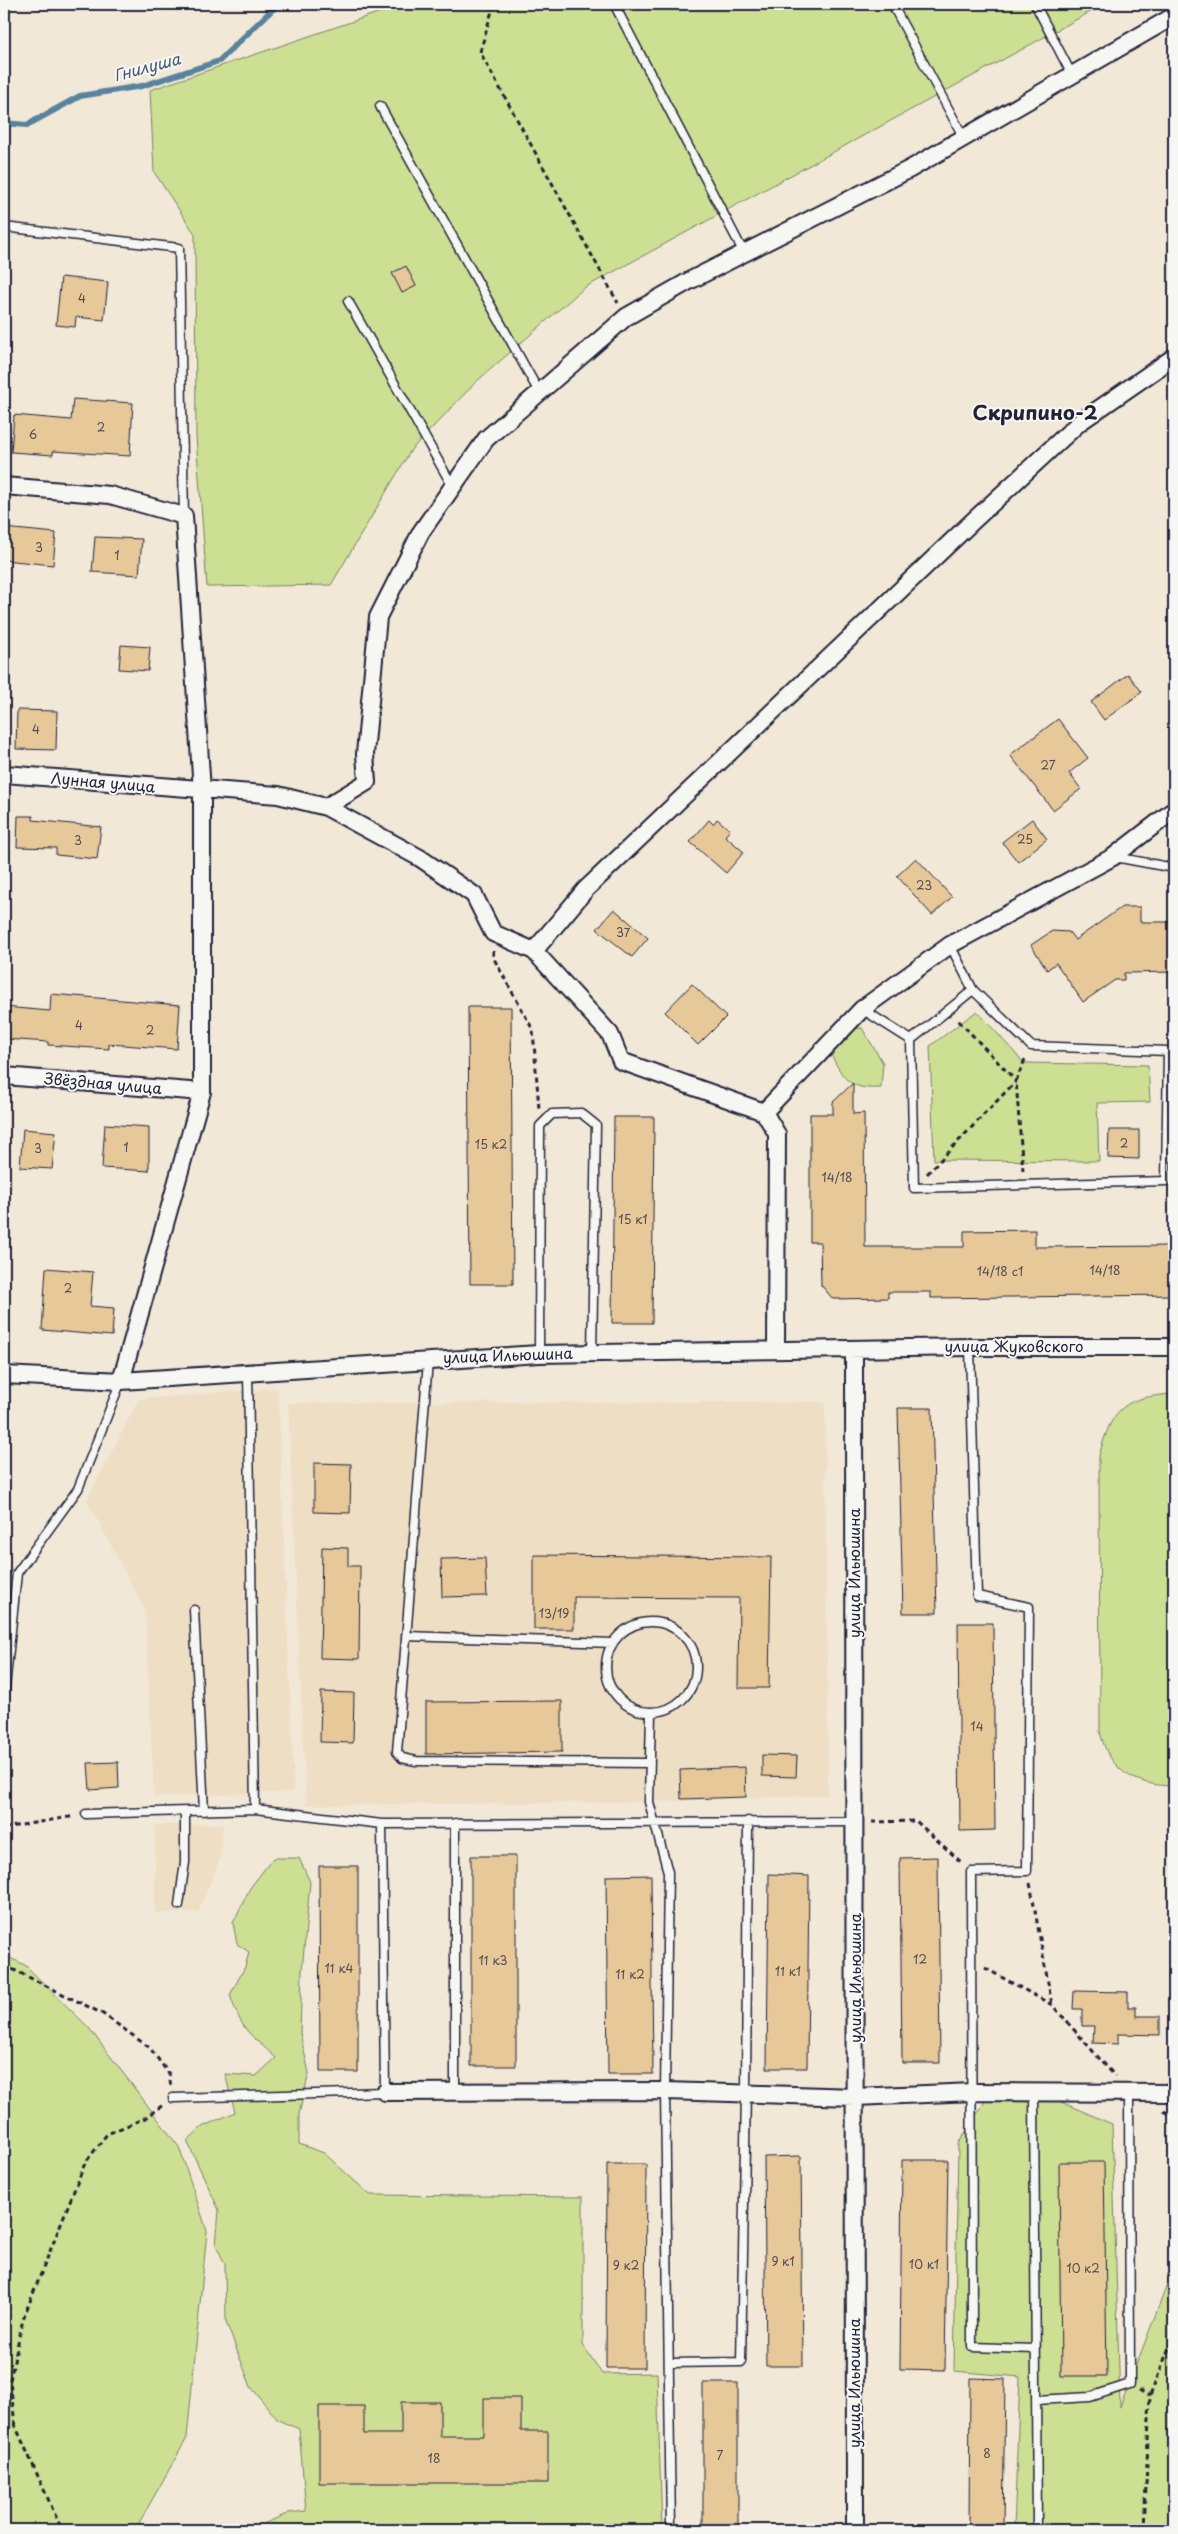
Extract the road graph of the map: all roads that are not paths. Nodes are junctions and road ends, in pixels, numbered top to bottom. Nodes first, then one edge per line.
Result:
1 (614, 4) edge
2 (892, 4) edge
3 (1035, 4) edge
4 (1174, 16) edge
5 (1072, 75) junction
6 (380, 106) dead end
7 (964, 138) junction
8 (4, 226) edge
9 (744, 254) junction
10 (348, 301) dead end
11 (1174, 357) edge
12 (539, 392) junction
13 (4, 486) edge
14 (453, 487) junction
15 (184, 516) junction
16 (4, 774) edge
17 (202, 791) junction
18 (326, 807) junction
19 (1174, 810) edge
20 (1114, 857) junction
21 (1174, 868) edge
22 (950, 945) junction
23 (534, 951) junction
24 (973, 990) junction
25 (862, 1009) junction
26 (910, 1040) junction
27 (4, 1076) edge
28 (202, 1092) junction
29 (764, 1112) junction
30 (970, 1347) junction
31 (1174, 1347) edge
32 (854, 1349) junction
33 (776, 1350) junction
34 (592, 1353) junction
35 (539, 1354) junction
36 (428, 1359) junction
37 (248, 1372) junction
38 (4, 1375) edge
39 (121, 1381) junction
40 (194, 1610) dead end
41 (406, 1636) junction
42 (613, 1643) junction
43 (4, 1697) edge
44 (651, 1713) junction
45 (650, 1763) junction
46 (255, 1809) junction
47 (204, 1811) junction
48 (185, 1812) junction
49 (86, 1814) road end
50 (748, 1822) junction
51 (856, 1822) junction
52 (455, 1823) junction
53 (654, 1823) junction
54 (382, 1824) junction
55 (179, 1905) dead end
56 (665, 2091) junction
57 (384, 2092) junction
58 (454, 2092) junction
59 (973, 2092) junction
60 (1034, 2092) junction
61 (1129, 2092) junction
62 (746, 2093) junction
63 (1174, 2093) edge
64 (173, 2098) road end
65 (855, 2098) junction
66 (1035, 2349) junction
67 (669, 2363) junction
68 (1036, 2400) junction
69 (671, 2530) edge
70 (855, 2530) edge
71 (1037, 2530) edge

1 - 9 lane
2 - 7 lane
3 - 5 lane
4 - 5 street
5 - 7 street
6 - 12 lane
7 - 9 street
8 - 15 lane
9 - 12 street
10 - 14 lane
11 - 23 street
12 - 14 street
13 - 15 street
14 - 18 street
15 - 17 street
16 - 17 street, Лунная улица
17 - 18 street, Лунная улица
17 - 28 street
18 - 23 street, Лунная улица
19 - 20 street
20 - 21 lane
20 - 22 street
22 - 24 lane
22 - 25 street
23 - 29 street
24 - 26 lane
24 - 26 lane
25 - 26 lane
25 - 29 street
27 - 28 street, Звёздная улица
28 - 39 street
29 - 33 street
30 - 31 street, улица Жуковского
30 - 32 street, улица Жуковского
30 - 59 lane
32 - 33 street, улица Ильюшина
32 - 51 street, улица Ильюшина
33 - 34 street, улица Ильюшина
34 - 35 street, улица Ильюшина
34 - 35 lane
35 - 36 street, улица Ильюшина
36 - 37 street, улица Ильюшина
36 - 41 lane
37 - 39 street, улица Ильюшина
37 - 46 lane
38 - 39 street, улица Ильюшина
39 - 43 lane
40 - 47 lane
41 - 42 lane
41 - 45 lane
42 - 44 lane
42 - 44 lane
44 - 45 lane
45 - 53 lane
46 - 47 lane
46 - 54 lane
47 - 48 lane
48 - 49 lane
48 - 55 lane
50 - 51 lane
50 - 53 lane
50 - 62 lane
51 - 65 street, улица Ильюшина
52 - 53 lane
52 - 54 lane
52 - 58 lane
53 - 56 lane
54 - 57 lane
56 - 58 street
56 - 62 street
56 - 67 lane
57 - 58 street
57 - 64 lane
59 - 60 street
59 - 65 street
59 - 66 lane
60 - 61 street
60 - 66 lane
61 - 63 street
61 - 68 lane
62 - 65 street
62 - 67 lane
65 - 70 street, улица Ильюшина
66 - 68 lane
67 - 69 lane
68 - 71 lane

